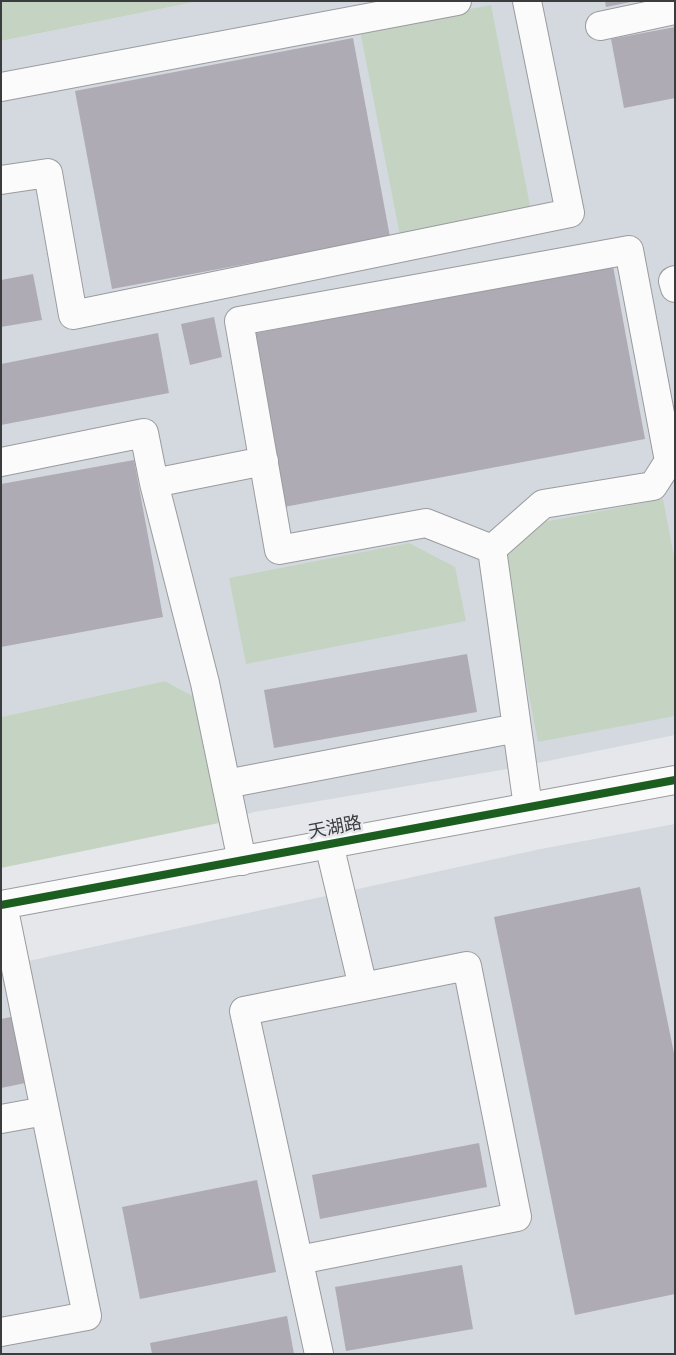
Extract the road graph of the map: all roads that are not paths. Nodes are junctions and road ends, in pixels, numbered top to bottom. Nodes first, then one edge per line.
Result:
1 (457, 1) edge
2 (526, 1) edge
3 (675, 10) edge
4 (600, 26) dead end
5 (1, 87) edge
6 (1, 180) edge
7 (675, 280) edge
8 (675, 288) edge
9 (1, 462) edge
10 (264, 462) junction
11 (154, 483) junction
12 (492, 549) junction
13 (517, 728) junction
14 (675, 780) edge
15 (226, 784) junction
16 (528, 807) junction
17 (329, 844) junction
18 (242, 861) junction
19 (2, 905) edge
20 (363, 987) junction
21 (45, 1111) junction
22 (1, 1119) edge
23 (298, 1260) junction
24 (1, 1332) edge
25 (319, 1354) edge

1 - 5 street
2 - 6 street
3 - 4 street
7 - 8 street
9 - 11 street
10 - 11 street
10 - 12 street
10 - 12 street
11 - 15 street
12 - 13 street
13 - 15 street
13 - 16 street
14 - 16 street, 天湖路
15 - 18 street
16 - 17 street, 天湖路
17 - 18 street, 天湖路
17 - 20 street
18 - 19 street, 天湖路
19 - 21 street
20 - 23 street
20 - 23 street
21 - 22 street
21 - 24 street
23 - 25 street

